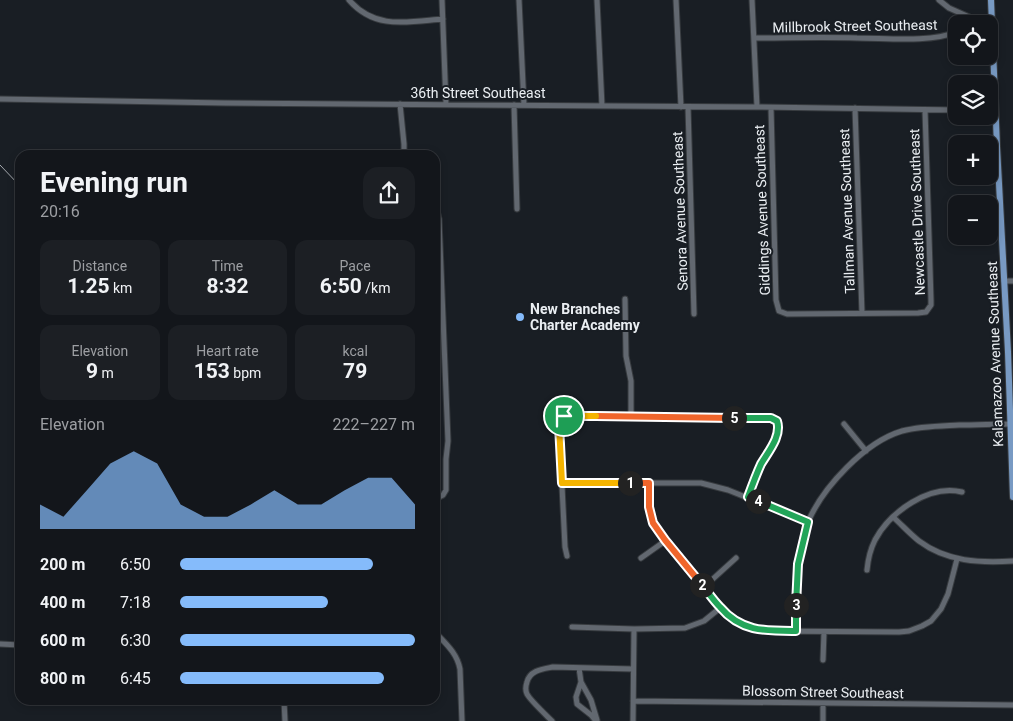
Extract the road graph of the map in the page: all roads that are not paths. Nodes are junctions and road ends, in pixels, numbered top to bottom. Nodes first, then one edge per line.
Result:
1 (350, 0) edge
2 (442, 0) edge
3 (519, 0) edge
4 (596, 0) edge
5 (676, 0) edge
6 (752, 0) edge
7 (938, 0) edge
8 (992, 0) edge
9 (961, 15) edge
10 (992, 15) edge
11 (442, 19) junction
12 (948, 35) edge
13 (754, 38) junction
14 (0, 100) edge
15 (400, 104) junction
16 (446, 104) junction
17 (524, 104) junction
18 (514, 105) junction
19 (602, 106) junction
20 (681, 107) junction
21 (688, 107) junction
22 (757, 107) junction
23 (771, 108) junction
24 (855, 108) junction
25 (925, 110) junction
26 (948, 110) edge
27 (993, 125) edge
28 (404, 150) edge
29 (517, 209) dead end
30 (440, 244) edge
31 (1004, 281) junction
32 (1013, 281) edge
33 (625, 299) dead end
34 (862, 313) junction
35 (694, 314) dead end
36 (1010, 352) edge
37 (631, 417) junction
38 (844, 424) dead end
39 (1011, 424) edge
40 (866, 451) junction
41 (562, 483) junction
42 (649, 483) junction
43 (962, 492) dead end
44 (440, 496) edge
45 (748, 497) junction
46 (1013, 497) edge
47 (894, 517) junction
48 (808, 522) junction
49 (665, 540) junction
50 (567, 556) dead end
51 (641, 558) dead end
52 (736, 558) dead end
53 (956, 559) junction
54 (1013, 561) edge
55 (867, 570) dead end
56 (704, 587) junction
57 (720, 608) junction
58 (572, 627) dead end
59 (634, 628) junction
60 (796, 631) junction
61 (824, 632) junction
62 (440, 637) edge
63 (0, 644) edge
64 (15, 645) edge
65 (824, 660) dead end
66 (579, 668) junction
67 (633, 670) junction
68 (581, 682) junction
69 (633, 701) junction
70 (823, 703) junction
71 (284, 705) edge
72 (1013, 705) edge
73 (285, 721) edge
74 (462, 721) edge
75 (552, 721) edge
76 (596, 721) edge
77 (633, 721) edge
78 (823, 721) edge

1 - 11 street
2 - 11 street
3 - 17 street
4 - 19 street
5 - 20 street
6 - 13 street, Giddings Avenue Southeast
7 - 9 street
8 - 10 main road, Kalamazoo Avenue Southeast
11 - 16 street
12 - 13 street, Millbrook Street Southeast
13 - 22 street, Giddings Avenue Southeast
14 - 15 street, 36th Street Southeast
15 - 16 street, 36th Street Southeast
15 - 28 street
16 - 18 street, 36th Street Southeast
17 - 18 street, 36th Street Southeast
17 - 19 street, 36th Street Southeast
18 - 29 street
19 - 20 street, 36th Street Southeast
20 - 21 street, 36th Street Southeast
21 - 22 street, 36th Street Southeast
21 - 35 street, Senora Avenue Southeast
22 - 23 street, 36th Street Southeast
23 - 24 street, 36th Street Southeast
23 - 34 street, Giddings Avenue Southeast
24 - 25 street, 36th Street Southeast
24 - 34 street, Tallman Avenue Southeast
25 - 26 street, 36th Street Southeast
25 - 34 street, Newcastle Drive Southeast
27 - 31 main road, Kalamazoo Avenue Southeast
30 - 44 street
31 - 32 street
31 - 36 main road, Kalamazoo Avenue Southeast
33 - 37 street
36 - 39 main road, Kalamazoo Avenue Southeast
37 - 41 street
37 - 45 street
38 - 40 street
39 - 40 street
39 - 46 main road, Kalamazoo Avenue Southeast
40 - 48 street
41 - 42 street
41 - 50 street
42 - 45 street
42 - 49 street
43 - 47 street
45 - 48 street
47 - 53 street
47 - 55 street
48 - 60 street
49 - 51 street
49 - 56 street
52 - 56 street
53 - 54 street
53 - 61 street
56 - 57 street
57 - 59 street
57 - 60 street
58 - 59 street
59 - 67 street
60 - 61 street
61 - 65 street
62 - 74 street
63 - 64 street
66 - 67 street
66 - 68 street
66 - 75 street
67 - 69 street
68 - 76 street
68 - 76 street
69 - 70 street, Blossom Street Southeast
69 - 77 street
70 - 72 street, Blossom Street Southeast
70 - 78 street
71 - 73 street

